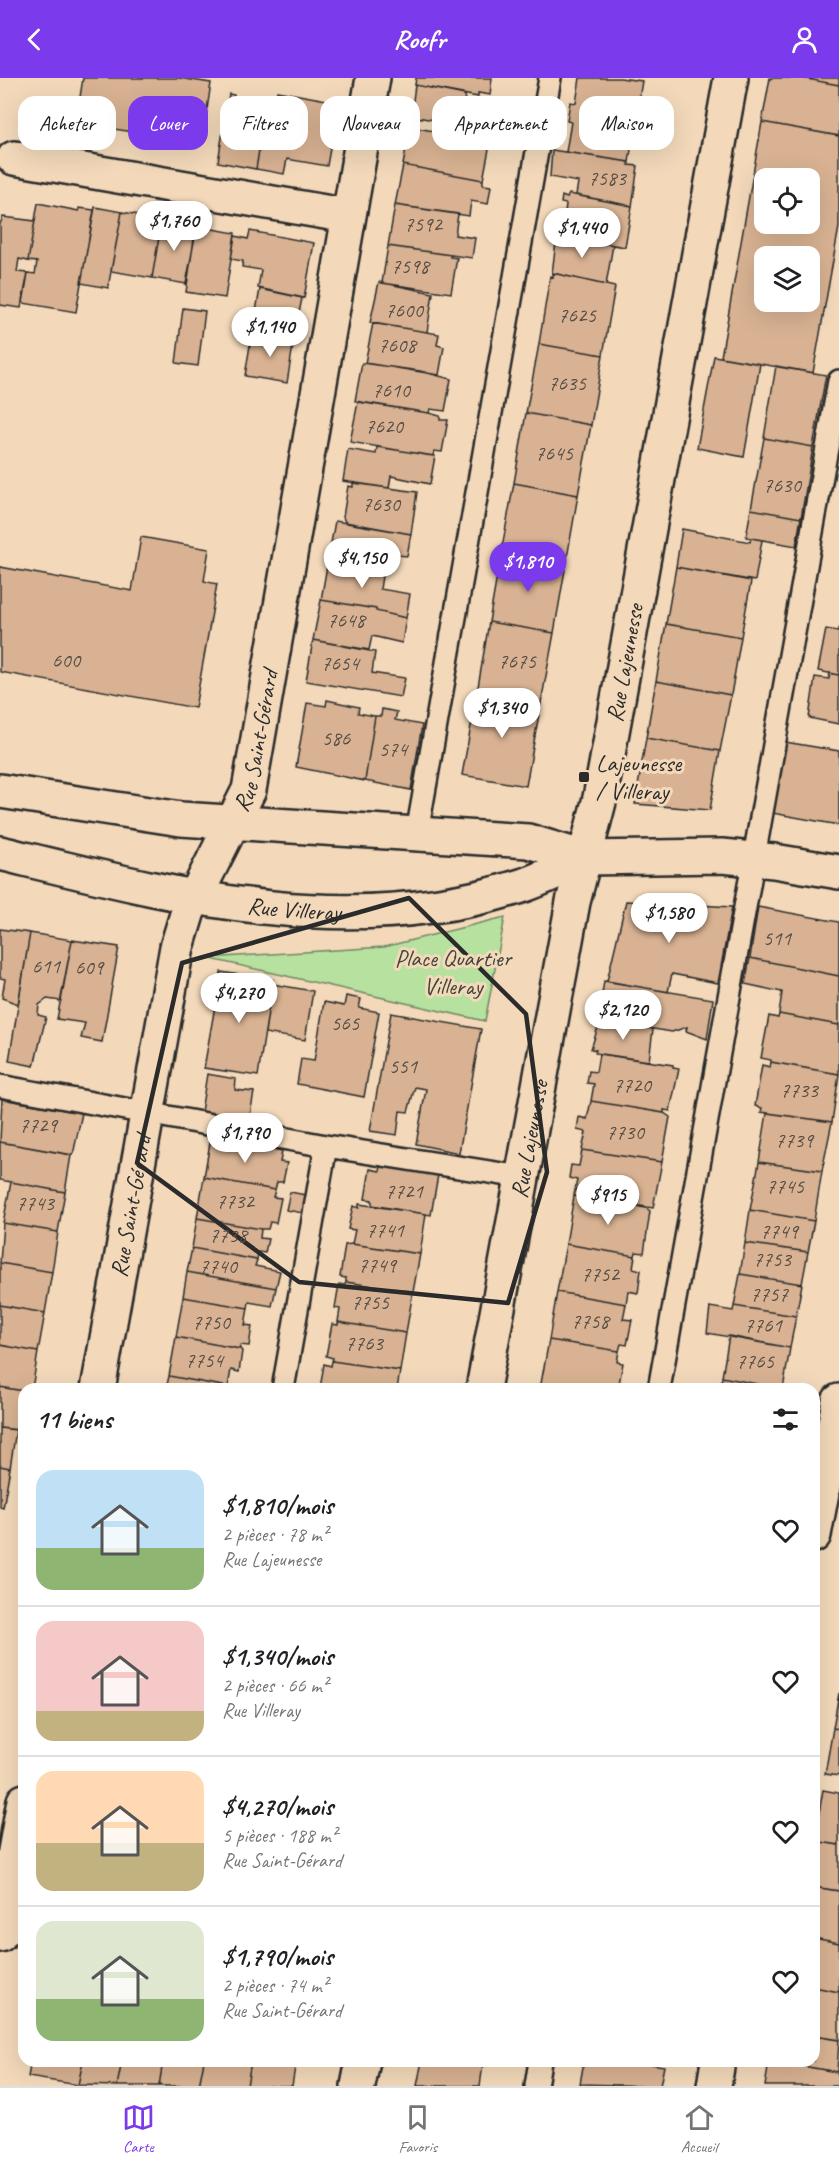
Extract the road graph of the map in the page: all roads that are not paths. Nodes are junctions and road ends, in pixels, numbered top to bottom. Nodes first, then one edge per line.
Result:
1 (374, 78) edge
2 (550, 78) edge
3 (730, 78) edge
4 (14, 158) dead end
5 (348, 216) junction
6 (839, 381) edge
7 (0, 791) edge
8 (235, 823) junction
9 (417, 833) junction
10 (0, 853) edge
11 (585, 858) junction
12 (753, 858) junction
13 (839, 872) edge
14 (196, 896) junction
15 (0, 1086) edge
16 (147, 1114) junction
17 (326, 1146) junction
18 (521, 1177) junction
19 (99, 1383) edge
20 (284, 1383) edge
21 (484, 1383) edge
22 (661, 1383) edge
23 (839, 1401) edge
24 (820, 1503) edge
25 (18, 1845) edge
26 (6, 1932) edge
27 (362, 2067) edge
28 (539, 2067) edge
29 (717, 2067) edge
30 (358, 2086) edge
31 (536, 2086) edge
32 (714, 2086) edge

1 - 5 street, Rue Saint-Gérard
2 - 9 lane
3 - 11 street, Rue Lajeunesse
4 - 5 street
5 - 8 street, Rue Saint-Gérard
6 - 12 lane
7 - 8 street, Rue Villeray
8 - 9 street, Rue Villeray
8 - 14 street, Rue Saint-Gérard
9 - 11 street, Rue Villeray
10 - 14 street, Rue Villeray
11 - 12 street, Rue Villeray
11 - 14 street, Rue Villeray
11 - 18 street, Rue Lajeunesse
12 - 13 street, Rue Villeray
12 - 22 lane
14 - 16 street, Rue Saint-Gérard
15 - 16 lane
16 - 17 lane
16 - 19 street, Rue Saint-Gérard
17 - 18 lane
17 - 20 lane
18 - 21 street, Rue Lajeunesse
23 - 24 street
25 - 26 street
27 - 30 street
28 - 31 lane
29 - 32 street

